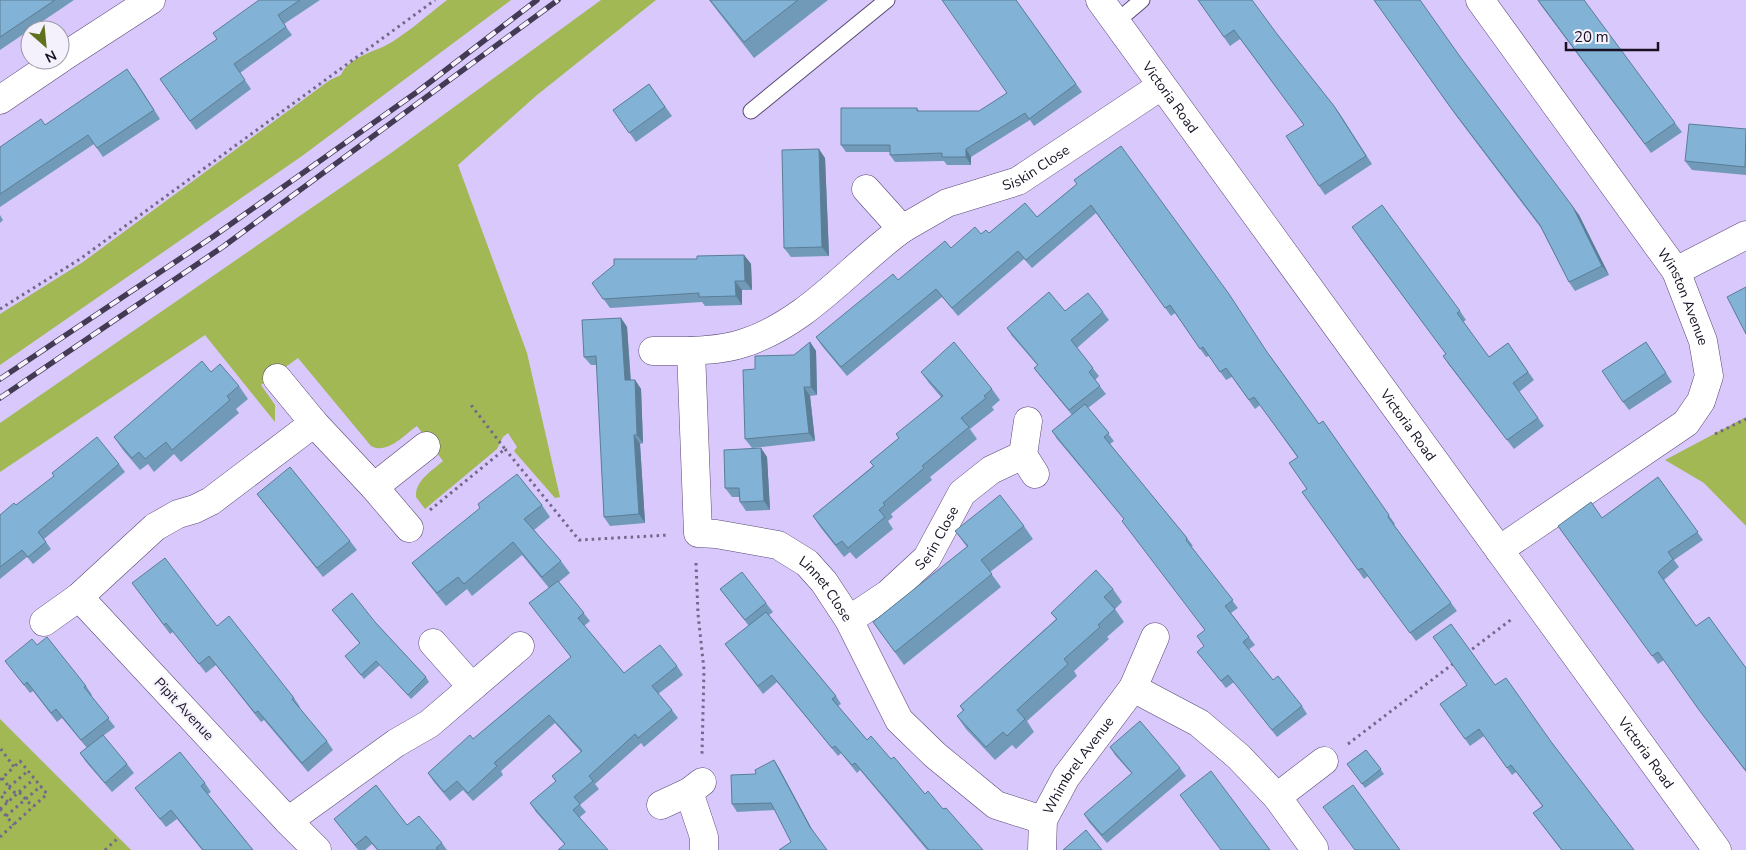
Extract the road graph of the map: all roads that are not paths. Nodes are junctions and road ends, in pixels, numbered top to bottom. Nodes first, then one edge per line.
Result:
1 (152, 0) edge
2 (887, 0) edge
3 (1100, 0) edge
4 (1142, 0) edge
5 (1480, 0) edge
6 (1116, 22) junction
7 (70, 53) edge
8 (45, 70) edge
9 (1161, 86) junction
10 (0, 100) edge
11 (751, 112) dead end
12 (866, 189) dead end
13 (902, 230) junction
14 (1746, 235) edge
15 (1676, 271) junction
16 (691, 350) junction
17 (653, 351) dead end
18 (277, 378) dead end
19 (1028, 420) dead end
20 (314, 424) junction
21 (426, 446) dead end
22 (374, 487) junction
23 (415, 522) road end
24 (1499, 550) junction
25 (79, 597) junction
26 (849, 620) junction
27 (44, 622) dead end
28 (1154, 637) dead end
29 (434, 643) dead end
30 (520, 646) dead end
31 (472, 687) junction
32 (1133, 688) junction
33 (1324, 761) road end
34 (1277, 797) junction
35 (661, 805) dead end
36 (1043, 820) junction
37 (288, 821) junction
38 (1314, 848) dead end
39 (317, 850) edge
40 (704, 850) edge
41 (1042, 850) edge
42 (1717, 850) edge

1 - 7 street
2 - 11 lane
3 - 6 street, Victoria Road
4 - 6 lane
5 - 15 street, Winston Avenue
6 - 9 street, Victoria Road
8 - 10 street
9 - 13 street, Siskin Close
9 - 24 street, Victoria Road
12 - 13 street
13 - 16 street, Siskin Close
14 - 15 street
15 - 24 street, Winston Avenue
16 - 17 street
16 - 26 street, Linnet Close
18 - 20 street
19 - 26 street, Serin Close
20 - 22 street
20 - 25 street
21 - 22 street
22 - 23 street
24 - 42 street, Victoria Road
25 - 27 street
25 - 37 street, Pipit Avenue
26 - 36 street, Linnet Close
28 - 32 street, Whimbrel Avenue
29 - 31 street
30 - 31 street
31 - 37 street
32 - 34 street
32 - 36 street, Whimbrel Avenue
33 - 34 street
34 - 38 street
35 - 40 street
36 - 41 street, Whimbrel Avenue
37 - 39 street, Pipit Avenue

